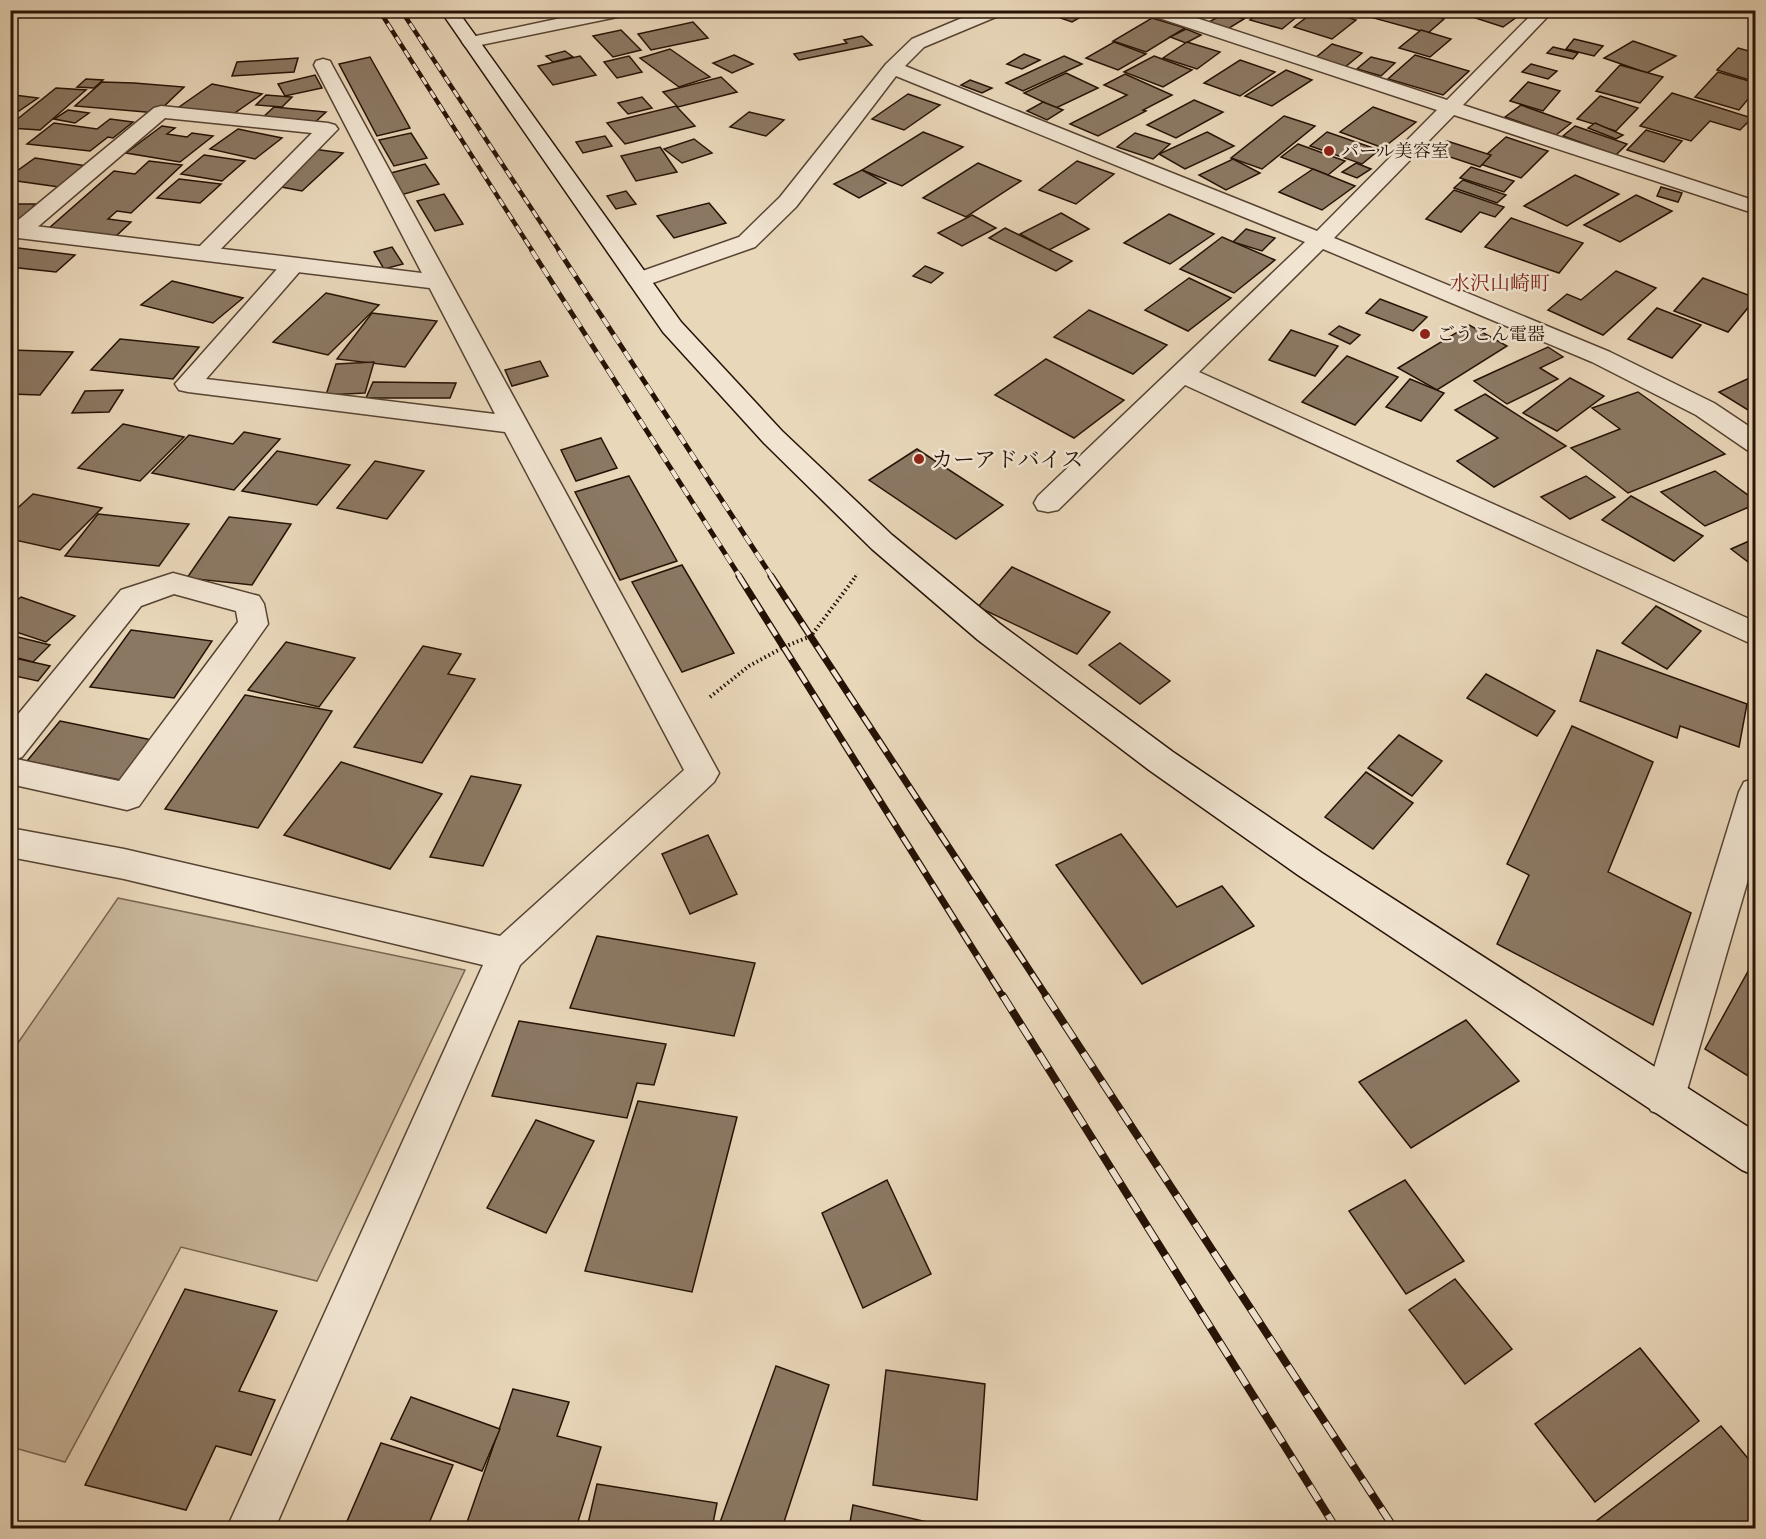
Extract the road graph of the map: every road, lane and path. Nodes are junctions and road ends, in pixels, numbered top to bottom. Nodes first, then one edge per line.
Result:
1 (448, 10) edge
2 (627, 10) edge
3 (997, 10) edge
4 (1153, 10) edge
5 (1546, 10) edge
6 (972, 14) edge
7 (471, 42) junction
8 (323, 65) dead end
9 (893, 68) junction
10 (1449, 106) junction
11 (354, 128) junction
12 (328, 129) junction
13 (1755, 208) edge
14 (15, 230) edge
15 (1320, 240) junction
16 (204, 253) junction
17 (293, 265) junction
18 (639, 280) junction
19 (438, 282) junction
20 (1183, 374) junction
21 (514, 425) junction
22 (1755, 444) edge
23 (1048, 503) dead end
24 (882, 542) junction
25 (1755, 634) edge
26 (676, 724) junction
27 (10, 748) edge
28 (10, 771) edge
29 (1755, 792) edge
30 (10, 842) edge
31 (506, 954) junction
32 (1665, 1097) junction
33 (1755, 1156) edge
34 (251, 1528) edge

1 - 7 street
2 - 7 street
3 - 6 street
4 - 10 street
5 - 10 street
6 - 9 street
7 - 18 street
8 - 11 street
9 - 15 street
9 - 18 street
10 - 13 street
10 - 15 street
11 - 12 street
11 - 19 street
12 - 14 street
12 - 16 street
14 - 16 street
15 - 20 street
15 - 22 street
16 - 17 street
17 - 19 street
17 - 21 street
18 - 24 street
19 - 21 street
20 - 23 street
20 - 25 street
21 - 26 street
24 - 26 path
24 - 32 street
26 - 31 street
27 - 28 street
29 - 32 street
30 - 31 street
31 - 34 street
32 - 33 street

